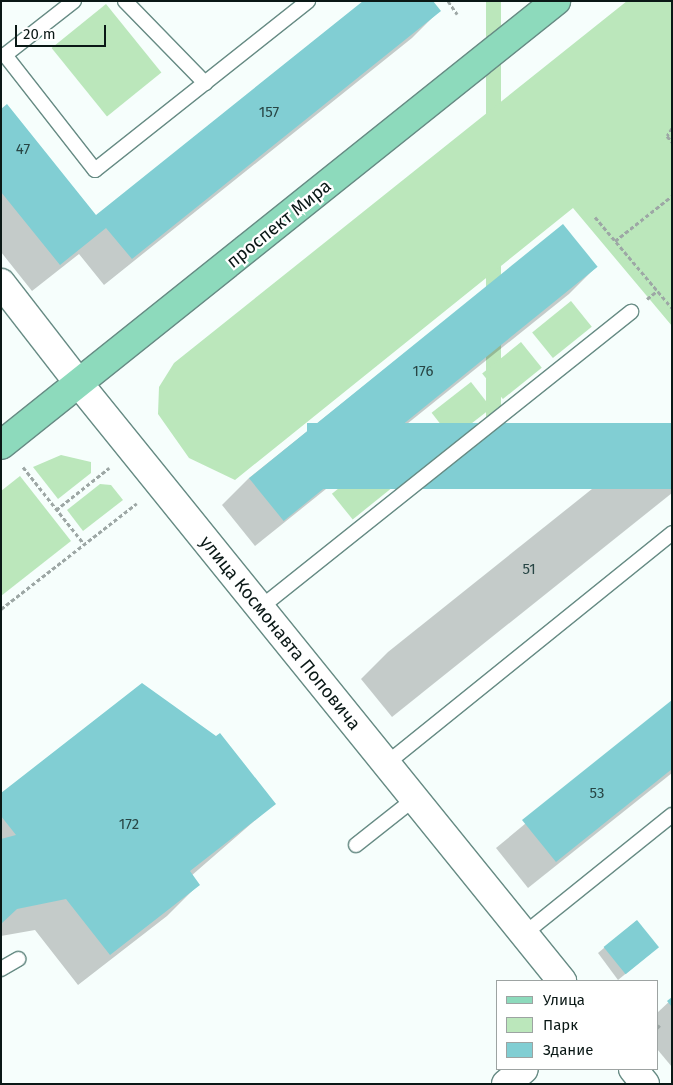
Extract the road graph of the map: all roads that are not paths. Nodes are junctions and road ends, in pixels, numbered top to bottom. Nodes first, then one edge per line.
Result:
1 (74, 1) edge
2 (125, 1) edge
3 (308, 1) edge
4 (556, 1) edge
5 (2, 55) edge
6 (205, 83) junction
7 (1, 283) edge
8 (631, 312) dead end
9 (80, 385) junction
10 (1, 445) edge
11 (672, 533) edge
12 (260, 608) junction
13 (386, 764) junction
14 (414, 799) junction
15 (672, 815) edge
16 (356, 845) dead end
17 (524, 934) junction
18 (18, 959) dead end
19 (1, 969) edge
20 (561, 980) edge
21 (523, 1070) edge
22 (634, 1070) edge
23 (506, 1084) edge
24 (645, 1084) edge

1 - 5 lane
2 - 6 lane
3 - 6 lane
4 - 9 main road, проспект Мира
5 - 6 lane
7 - 9 street, улица Космонавта Поповича
8 - 12 lane
9 - 10 main road, проспект Мира
9 - 12 street, улица Космонавта Поповича
11 - 13 lane
12 - 13 street, улица Космонавта Поповича
13 - 14 street, улица Космонавта Поповича
14 - 16 lane
14 - 17 street, улица Космонавта Поповича
15 - 17 lane
17 - 20 street, улица Космонавта Поповича
18 - 19 lane
21 - 23 street
22 - 24 street

